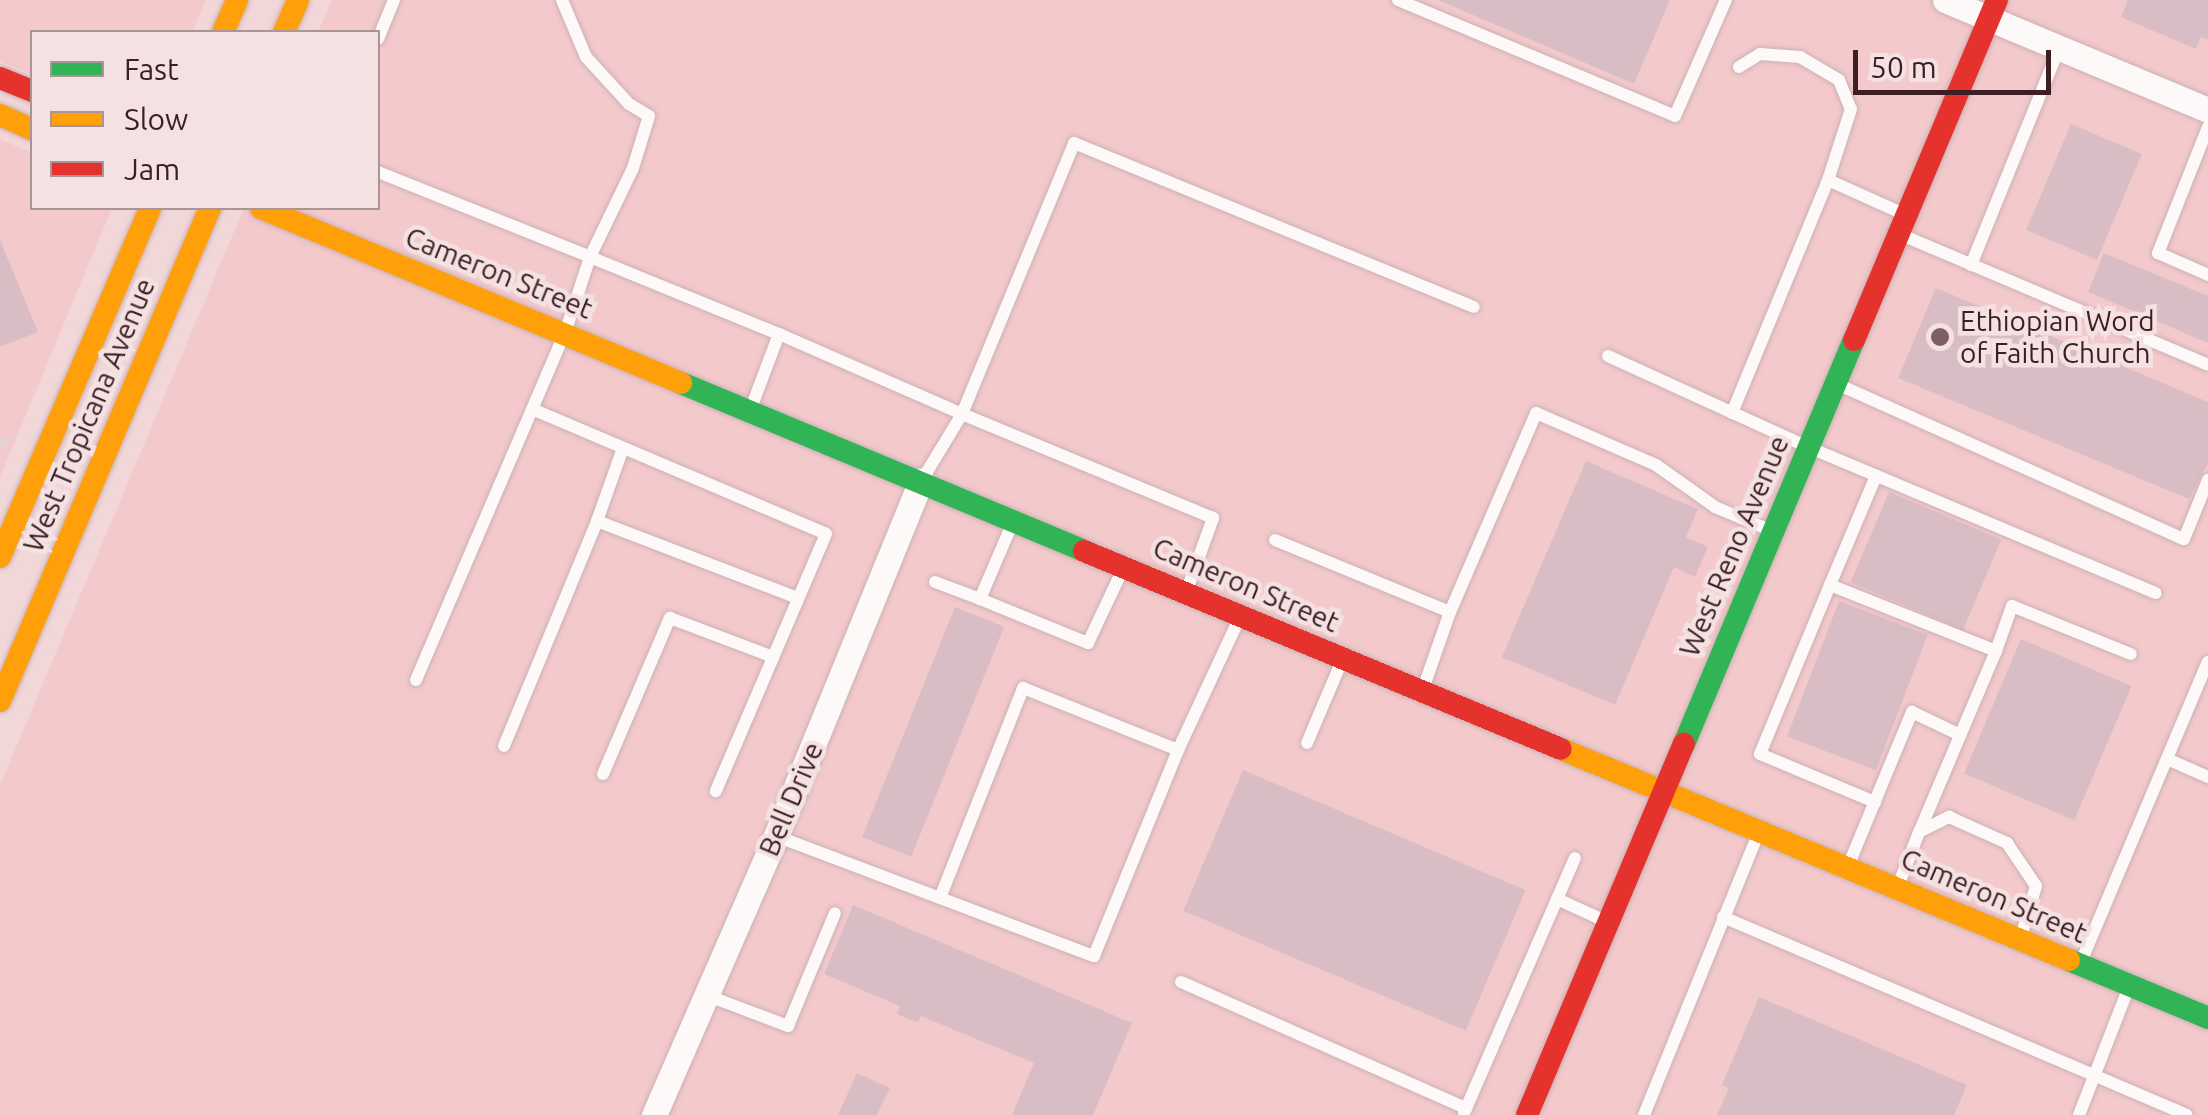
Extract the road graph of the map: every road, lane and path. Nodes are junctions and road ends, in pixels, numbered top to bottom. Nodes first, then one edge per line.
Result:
1 (237, 0) edge
2 (298, 0) edge
3 (394, 0) edge
4 (562, 0) edge
5 (1398, 0) edge
6 (1726, 0) edge
7 (1945, 0) edge
8 (1993, 9) edge
9 (225, 30) edge
10 (285, 30) edge
11 (380, 34) edge
12 (2059, 48) junction
13 (1739, 67) dead end
14 (0, 78) edge
15 (30, 90) edge
16 (2208, 110) edge
17 (0, 115) edge
18 (2208, 127) edge
19 (30, 128) edge
20 (380, 173) edge
21 (1828, 180) junction
22 (149, 210) edge
23 (209, 210) edge
24 (266, 210) edge
25 (1902, 224) junction
26 (590, 257) junction
27 (1971, 265) junction
28 (2208, 274) edge
29 (1474, 307) dead end
30 (564, 333) junction
31 (779, 334) junction
32 (1608, 356) dead end
33 (2208, 366) edge
34 (1835, 383) junction
35 (751, 408) junction
36 (532, 409) junction
37 (1732, 413) junction
38 (962, 414) junction
39 (20, 437) dead end
40 (0, 443) edge
41 (1808, 447) junction
42 (622, 448) junction
43 (1876, 476) junction
44 (921, 480) junction
45 (2208, 480) edge
46 (1014, 520) junction
47 (597, 521) junction
48 (1772, 531) junction
49 (1275, 540) dead end
50 (0, 557) edge
51 (1125, 566) junction
52 (935, 582) dead end
53 (1830, 585) junction
54 (1186, 592) junction
55 (2156, 593) dead end
56 (798, 598) junction
57 (980, 600) junction
58 (1450, 612) junction
59 (1241, 615) junction
60 (1996, 651) junction
61 (2131, 654) dead end
62 (773, 657) junction
63 (1343, 658) junction
64 (2208, 662) edge
65 (416, 680) dead end
66 (1423, 691) junction
67 (0, 701) edge
68 (1960, 735) junction
69 (1307, 743) dead end
70 (504, 746) dead end
71 (1178, 750) junction
72 (2167, 760) junction
73 (603, 774) dead end
74 (2208, 778) edge
75 (1663, 789) junction
76 (716, 791) dead end
77 (1875, 802) junction
78 (1760, 830) junction
79 (1919, 832) junction
80 (776, 836) junction
81 (1575, 858) dead end
82 (1848, 867) junction
83 (1897, 888) junction
84 (940, 898) junction
85 (1557, 900) junction
86 (835, 913) dead end
87 (1724, 917) junction
88 (1608, 922) junction
89 (2020, 939) junction
90 (2080, 964) junction
91 (1182, 982) dead end
92 (2130, 985) junction
93 (706, 996) junction
94 (2208, 1018) edge
95 (2094, 1076) junction
96 (1464, 1112) edge
97 (654, 1115) edge
98 (1527, 1115) edge
99 (1644, 1115) edge
100 (2079, 1115) edge
101 (2188, 1115) edge

1 - 9 street
2 - 10 street
3 - 11 lane
4 - 26 lane
5 - 6 lane
7 - 8 street
8 - 12 street
8 - 25 street, West Reno Avenue
12 - 16 street
12 - 27 lane
13 - 21 lane
14 - 15 street
17 - 19 street
18 - 28 lane
20 - 26 lane
21 - 25 lane
21 - 37 lane
22 - 50 street, West Tropicana Avenue
23 - 67 street, West Tropicana Avenue
24 - 30 street, Cameron Street
25 - 27 lane
25 - 34 street, West Reno Avenue
26 - 30 lane
26 - 31 lane
27 - 33 lane
29 - 38 lane
30 - 35 street, Cameron Street
30 - 36 lane
31 - 35 lane
31 - 38 lane
32 - 37 lane
34 - 41 street, West Reno Avenue
34 - 45 lane
35 - 44 street, Cameron Street
36 - 42 lane
36 - 65 lane
37 - 41 lane
38 - 44 lane
38 - 54 lane
39 - 40 path
41 - 43 lane
41 - 48 street, West Reno Avenue
42 - 47 lane
42 - 56 lane
43 - 53 lane
43 - 55 lane
44 - 46 street, Cameron Street
44 - 80 street, Bell Drive
46 - 51 street, Cameron Street
46 - 57 lane
47 - 56 lane
47 - 70 lane
48 - 58 lane
48 - 75 street, West Reno Avenue
49 - 58 lane
51 - 54 street, Cameron Street
51 - 57 lane
52 - 57 lane
53 - 60 lane
53 - 77 lane
54 - 59 street, Cameron Street
56 - 62 lane
58 - 66 lane
59 - 63 street, Cameron Street
59 - 71 lane
60 - 61 lane
60 - 68 lane
62 - 73 lane
62 - 76 lane
63 - 66 street, Cameron Street
63 - 69 lane
64 - 72 lane
66 - 75 street, Cameron Street
68 - 77 lane
68 - 79 lane
71 - 84 lane
71 - 84 lane
72 - 74 lane
72 - 90 lane
75 - 78 street, Cameron Street
75 - 88 street, West Reno Avenue
77 - 82 lane
78 - 82 street, Cameron Street
78 - 87 lane
79 - 83 lane
79 - 89 lane
80 - 84 lane
80 - 93 street, Bell Drive
81 - 85 lane
82 - 83 street, Cameron Street
83 - 89 street, Cameron Street
85 - 88 lane
85 - 96 lane
86 - 93 lane
87 - 95 lane
87 - 99 lane
88 - 98 street, West Reno Avenue
89 - 90 street, Cameron Street
90 - 92 street, Cameron Street
91 - 96 lane
92 - 94 street, Cameron Street
92 - 95 lane
93 - 97 street, Bell Drive
95 - 100 lane
95 - 101 lane

